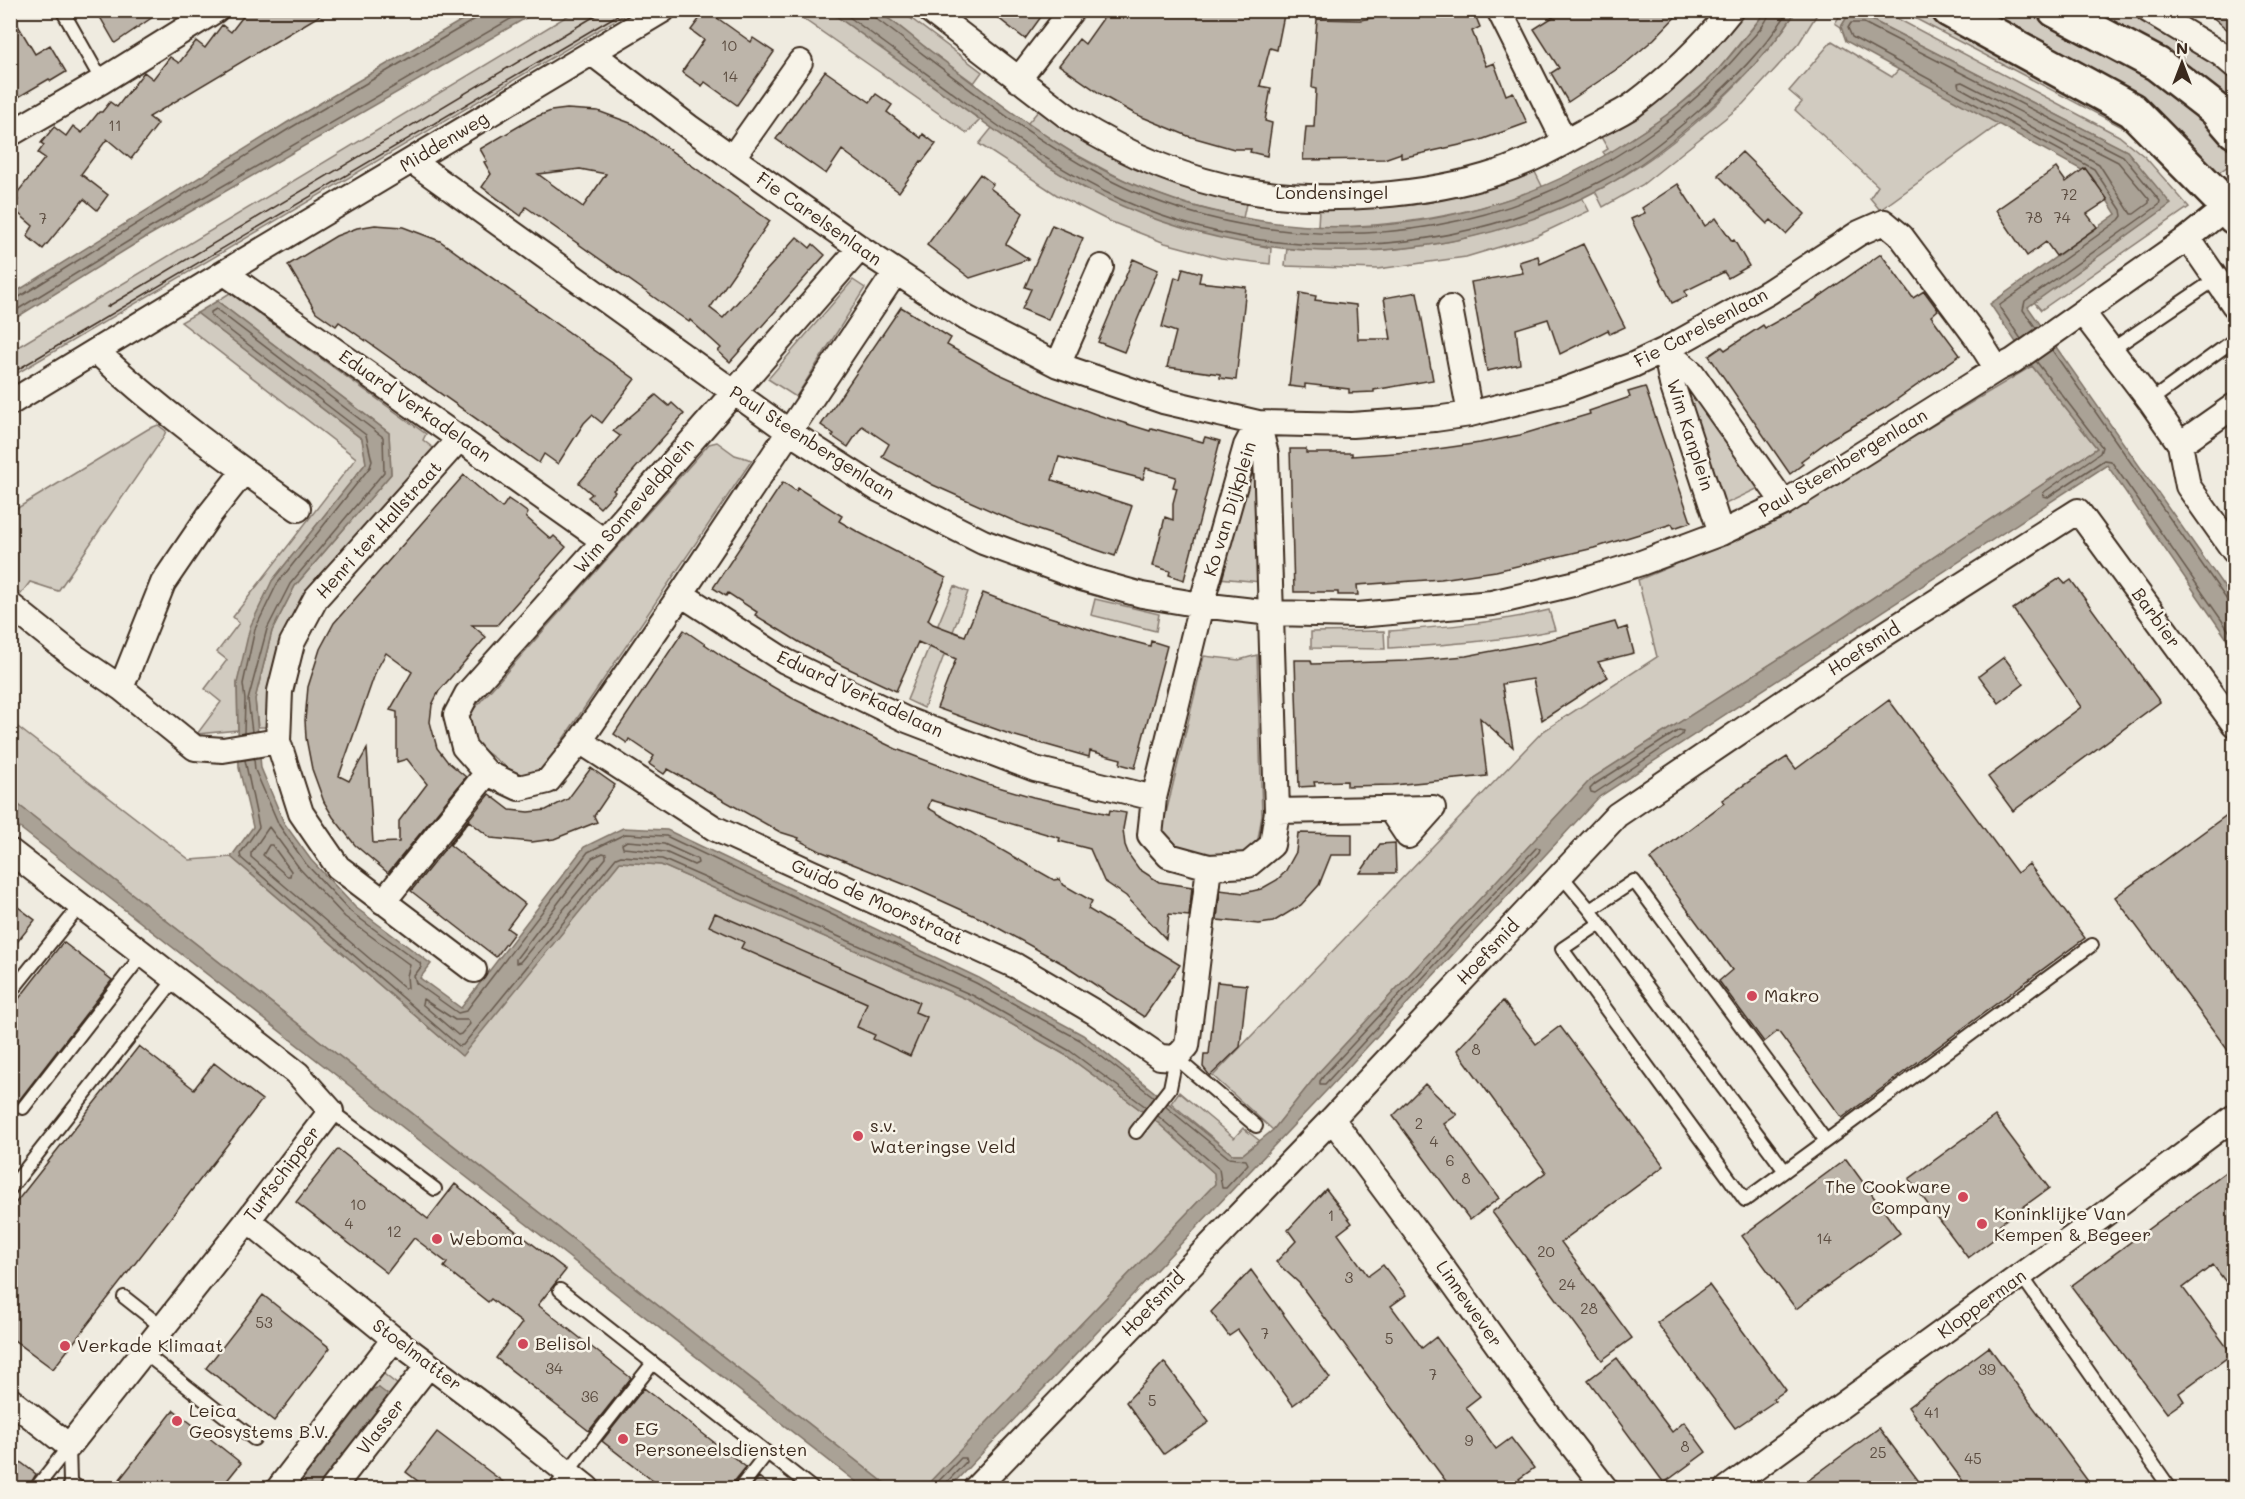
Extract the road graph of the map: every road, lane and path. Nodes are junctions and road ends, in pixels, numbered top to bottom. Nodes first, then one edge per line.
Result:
1 (62, 10) edge
2 (216, 10) edge
3 (663, 10) edge
4 (929, 10) edge
5 (1072, 10) edge
6 (1499, 10) edge
7 (1731, 10) edge
8 (1949, 10) edge
9 (2055, 10) edge
10 (2148, 10) edge
11 (592, 53) junction
12 (800, 63) dead end
13 (2235, 65) edge
14 (1018, 80) junction
15 (102, 81) junction
16 (2235, 131) edge
17 (10, 134) edge
18 (1565, 142) junction
19 (733, 157) junction
20 (412, 161) junction
21 (2232, 208) edge
22 (2188, 238) junction
23 (860, 248) junction
24 (1101, 267) dead end
25 (225, 273) junction
26 (895, 273) junction
27 (2216, 279) junction
28 (2235, 305) edge
29 (1450, 308) dead end
30 (2083, 313) junction
31 (2235, 340) edge
32 (1665, 350) junction
33 (2111, 350) junction
34 (96, 351) junction
35 (1059, 365) junction
36 (2005, 365) junction
37 (733, 391) junction
38 (2150, 401) junction
39 (10, 403) edge
40 (2235, 406) edge
41 (1470, 414) junction
42 (1258, 423) junction
43 (788, 431) junction
44 (460, 438) junction
45 (2180, 444) junction
46 (244, 471) junction
47 (1784, 503) junction
48 (298, 509) dead end
49 (2078, 511) joint
50 (1721, 533) junction
51 (604, 542) junction
52 (2235, 551) edge
53 (681, 594) junction
54 (10, 605) edge
55 (1201, 605) junction
56 (1271, 613) junction
57 (121, 688) junction
58 (2235, 724) edge
59 (580, 741) junction
60 (271, 743) junction
61 (487, 773) junction
62 (1154, 798) junction
63 (1390, 809) dead end
64 (1277, 811) junction
65 (13, 857) edge
66 (1209, 867) junction
67 (1560, 874) junction
68 (383, 902) junction
69 (80, 906) junction
70 (1590, 910) junction
71 (1599, 924) junction
72 (2092, 945) dead end
73 (142, 955) junction
74 (474, 970) dead end
75 (176, 979) junction
76 (10, 993) edge
77 (1176, 1058) junction
78 (23, 1108) dead end
79 (331, 1111) junction
80 (2235, 1117) edge
81 (1332, 1119) junction
82 (1256, 1126) dead end
83 (1136, 1132) dead end
84 (1826, 1141) junction
85 (1785, 1171) junction
86 (10, 1189) edge
87 (435, 1189) dead end
88 (248, 1220) junction
89 (2021, 1275) junction
90 (560, 1290) dead end
91 (124, 1298) dead end
92 (162, 1327) junction
93 (394, 1340) junction
94 (143, 1352) junction
95 (653, 1363) junction
96 (428, 1366) junction
97 (10, 1400) edge
98 (254, 1439) dead end
99 (69, 1446) junction
100 (767, 1453) junction
101 (562, 1481) edge
102 (36, 1488) edge
103 (79, 1488) edge
104 (279, 1488) edge
105 (333, 1488) edge
106 (587, 1488) edge
107 (740, 1488) edge
108 (812, 1488) edge
109 (976, 1488) edge
110 (1605, 1488) edge
111 (1728, 1488) edge
112 (2170, 1488) edge

1 - 15 lane
2 - 15 street
3 - 11 street, Middenweg
4 - 14 street, Londensingel
5 - 14 street
6 - 18 street
7 - 18 street, Londensingel
8 - 21 street
9 - 16 street
10 - 13 street
11 - 19 street, Fie Carelsenlaan
11 - 20 street, Middenweg
12 - 19 street
14 - 18 street, Londensingel
15 - 17 street
19 - 23 street, Fie Carelsenlaan
20 - 25 street, Middenweg
20 - 37 street, Paul Steenbergenlaan
21 - 22 street, Paul Steenbergenlaan
22 - 27 street
22 - 30 street, Paul Steenbergenlaan
23 - 26 street, Fie Carelsenlaan
23 - 37 street, Wim Sonneveldplein
24 - 35 street
25 - 34 street, Middenweg
25 - 44 street, Eduard Verkadelaan
26 - 35 street, Fie Carelsenlaan
26 - 43 street, Wim Sonneveldplein
27 - 28 street
27 - 33 lane
29 - 41 street
30 - 33 street
30 - 36 street, Paul Steenbergenlaan
31 - 38 lane
32 - 36 street, Fie Carelsenlaan
32 - 41 street, Fie Carelsenlaan
32 - 47 street, Wim Kanplein
32 - 50 street, Wim Kanplein
33 - 38 street
34 - 39 street, Middenweg
34 - 46 street
35 - 42 street, Fie Carelsenlaan
36 - 47 street, Paul Steenbergenlaan
37 - 43 street, Paul Steenbergenlaan
37 - 51 street, Wim Sonneveldplein
38 - 45 street
40 - 45 street
41 - 42 street, Fie Carelsenlaan
42 - 55 street, Ko van Dijkplein
42 - 56 street, Ko van Dijkplein
43 - 53 street, Wim Sonneveldplein
43 - 55 street, Paul Steenbergenlaan
44 - 51 street, Eduard Verkadelaan
44 - 60 street, Henri ter Hallstraat
45 - 52 street
46 - 48 street
46 - 57 street
47 - 50 street, Paul Steenbergenlaan
49 - 58 street, Barbier
49 - 67 street, Hoefsmid
50 - 56 street, Paul Steenbergenlaan
51 - 61 street, Wim Sonneveldplein
53 - 59 street, Wim Sonneveldplein
53 - 62 street, Eduard Verkadelaan
54 - 57 street
55 - 56 street, Paul Steenbergenlaan
55 - 62 street, Ko van Dijkplein
56 - 64 street, Ko van Dijkplein
57 - 60 street
59 - 61 street, Wim Sonneveldplein
59 - 77 street, Guido de Moorstraat
60 - 68 street, Henri ter Hallstraat
61 - 68 street
62 - 66 street, Ko van Dijkplein
63 - 64 street
64 - 66 street, Ko van Dijkplein
65 - 69 street, Turfschipper
66 - 77 street
67 - 70 lane
67 - 81 street, Hoefsmid
68 - 74 street, Henri ter Hallstraat
69 - 73 street, Turfschipper
69 - 76 lane
70 - 71 lane
70 - 84 lane
71 - 85 lane
71 - 85 lane
72 - 84 lane
73 - 75 street, Turfschipper
73 - 78 lane
75 - 79 street, Turfschipper
75 - 86 lane
77 - 82 lane
77 - 83 lane
79 - 87 lane
79 - 88 street, Turfschipper
80 - 89 street, Klopperman
81 - 109 street, Hoefsmid
81 - 110 street, Linnewever
84 - 85 lane
88 - 92 street, Turfschipper
88 - 93 street, Stoelmatter
89 - 111 street, Klopperman
89 - 112 lane
90 - 95 lane
91 - 92 lane
92 - 94 street, Turfschipper
93 - 96 street, Stoelmatter
93 - 104 street
94 - 98 lane
94 - 99 street, Turfschipper
95 - 100 lane
95 - 101 lane
96 - 101 street, Stoelmatter
96 - 105 street, Vlasser
97 - 99 street
99 - 102 lane
99 - 103 lane
100 - 107 lane
100 - 108 lane
101 - 106 street, Stoelmatter

